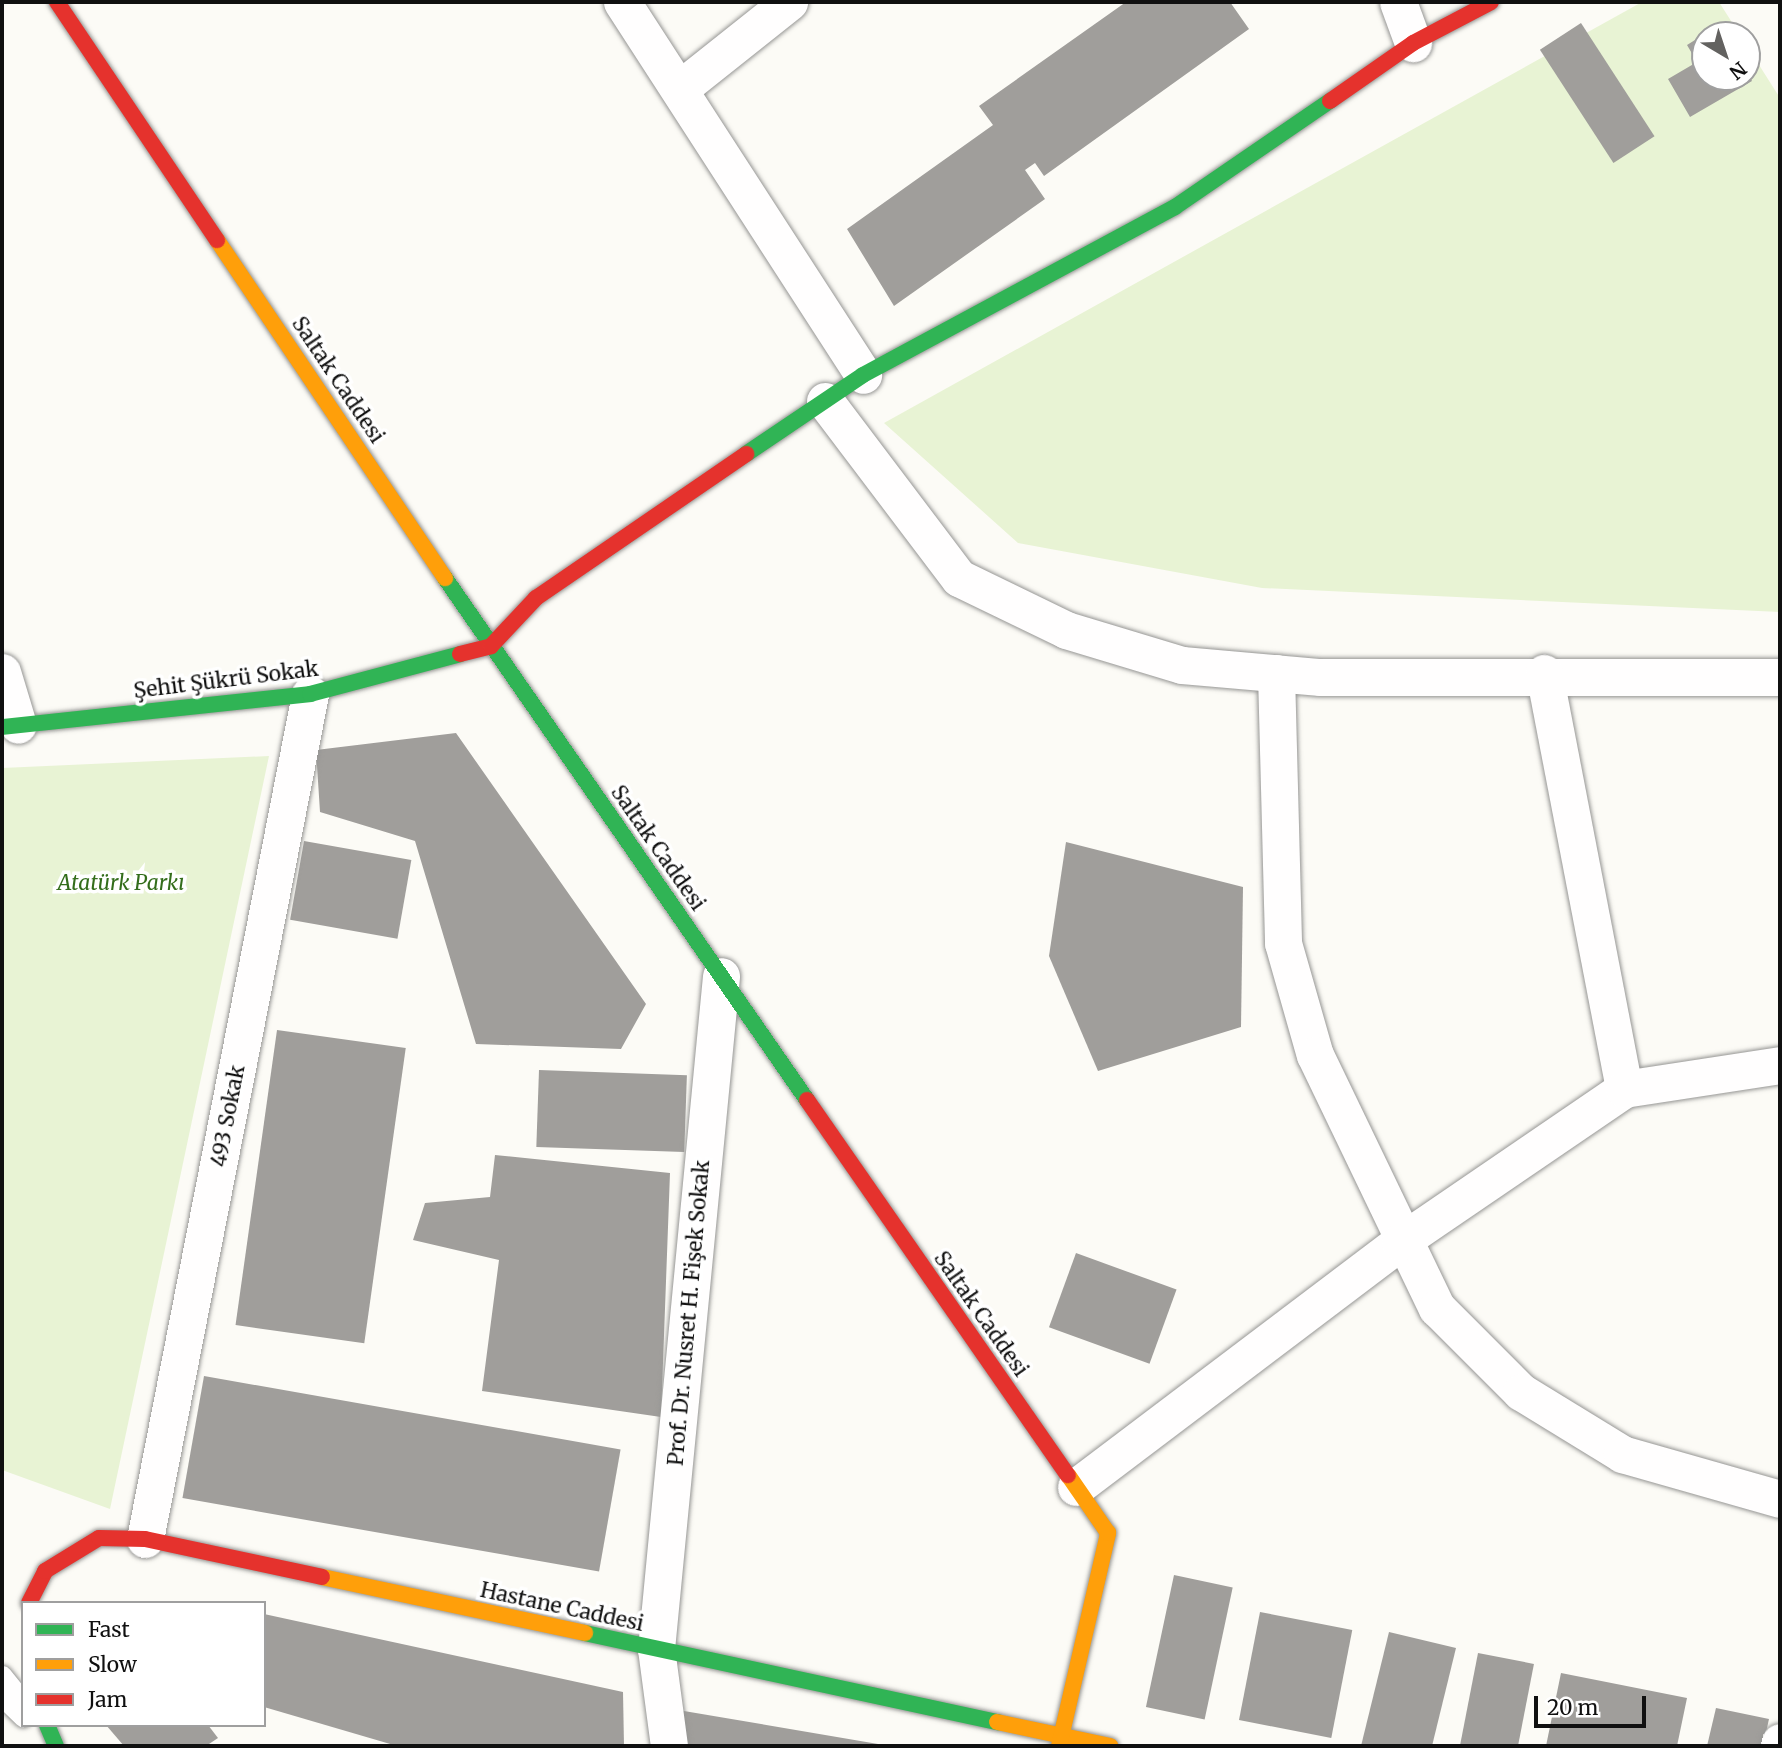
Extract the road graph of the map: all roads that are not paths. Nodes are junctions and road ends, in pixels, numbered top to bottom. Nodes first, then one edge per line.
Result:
1 (57, 2) edge
2 (622, 2) edge
3 (789, 2) edge
4 (1398, 2) edge
5 (1491, 2) edge
6 (1413, 43) junction
7 (682, 87) junction
8 (863, 375) junction
9 (825, 401) junction
10 (491, 646) junction
11 (2, 672) edge
12 (1276, 673) junction
13 (1544, 673) junction
14 (1778, 681) edge
15 (310, 694) junction
16 (10, 726) edge
17 (721, 976) junction
18 (1780, 1065) edge
19 (1624, 1089) junction
20 (1400, 1242) junction
21 (1076, 1487) junction
22 (1779, 1496) edge
23 (145, 1538) junction
24 (29, 1601) edge
25 (656, 1649) junction
26 (2, 1675) edge
27 (2, 1697) edge
28 (21, 1699) edge
29 (21, 1715) edge
30 (1061, 1740) edge
31 (669, 1746) edge
32 (1110, 1746) edge

1 - 10 main road, Saltak Caddesi
2 - 7 street
3 - 7 street
4 - 6 street
5 - 6 main road
6 - 8 main road
7 - 8 street
8 - 9 main road
9 - 10 main road
9 - 12 street
10 - 15 main road, Şehit Şükrü Sokak
10 - 17 main road, Saltak Caddesi
11 - 16 street
12 - 13 street
12 - 20 street
13 - 14 street
13 - 19 street
15 - 16 main road, Şehit Şükrü Sokak
15 - 23 street, 493 Sokak
17 - 21 main road, Saltak Caddesi
17 - 25 street, Prof. Dr. Nusret H. Fişek Sokak
18 - 19 street
19 - 20 street
20 - 21 street
20 - 22 street
21 - 30 main road, Saltak Caddesi
23 - 24 main road, Hastane Caddesi
23 - 25 main road, Hastane Caddesi
25 - 30 main road, Hastane Caddesi
25 - 31 street, Prof. Dr. Nusret H. Fişek Sokak
26 - 28 lane
27 - 29 lane
30 - 32 main road, Hastane Caddesi

